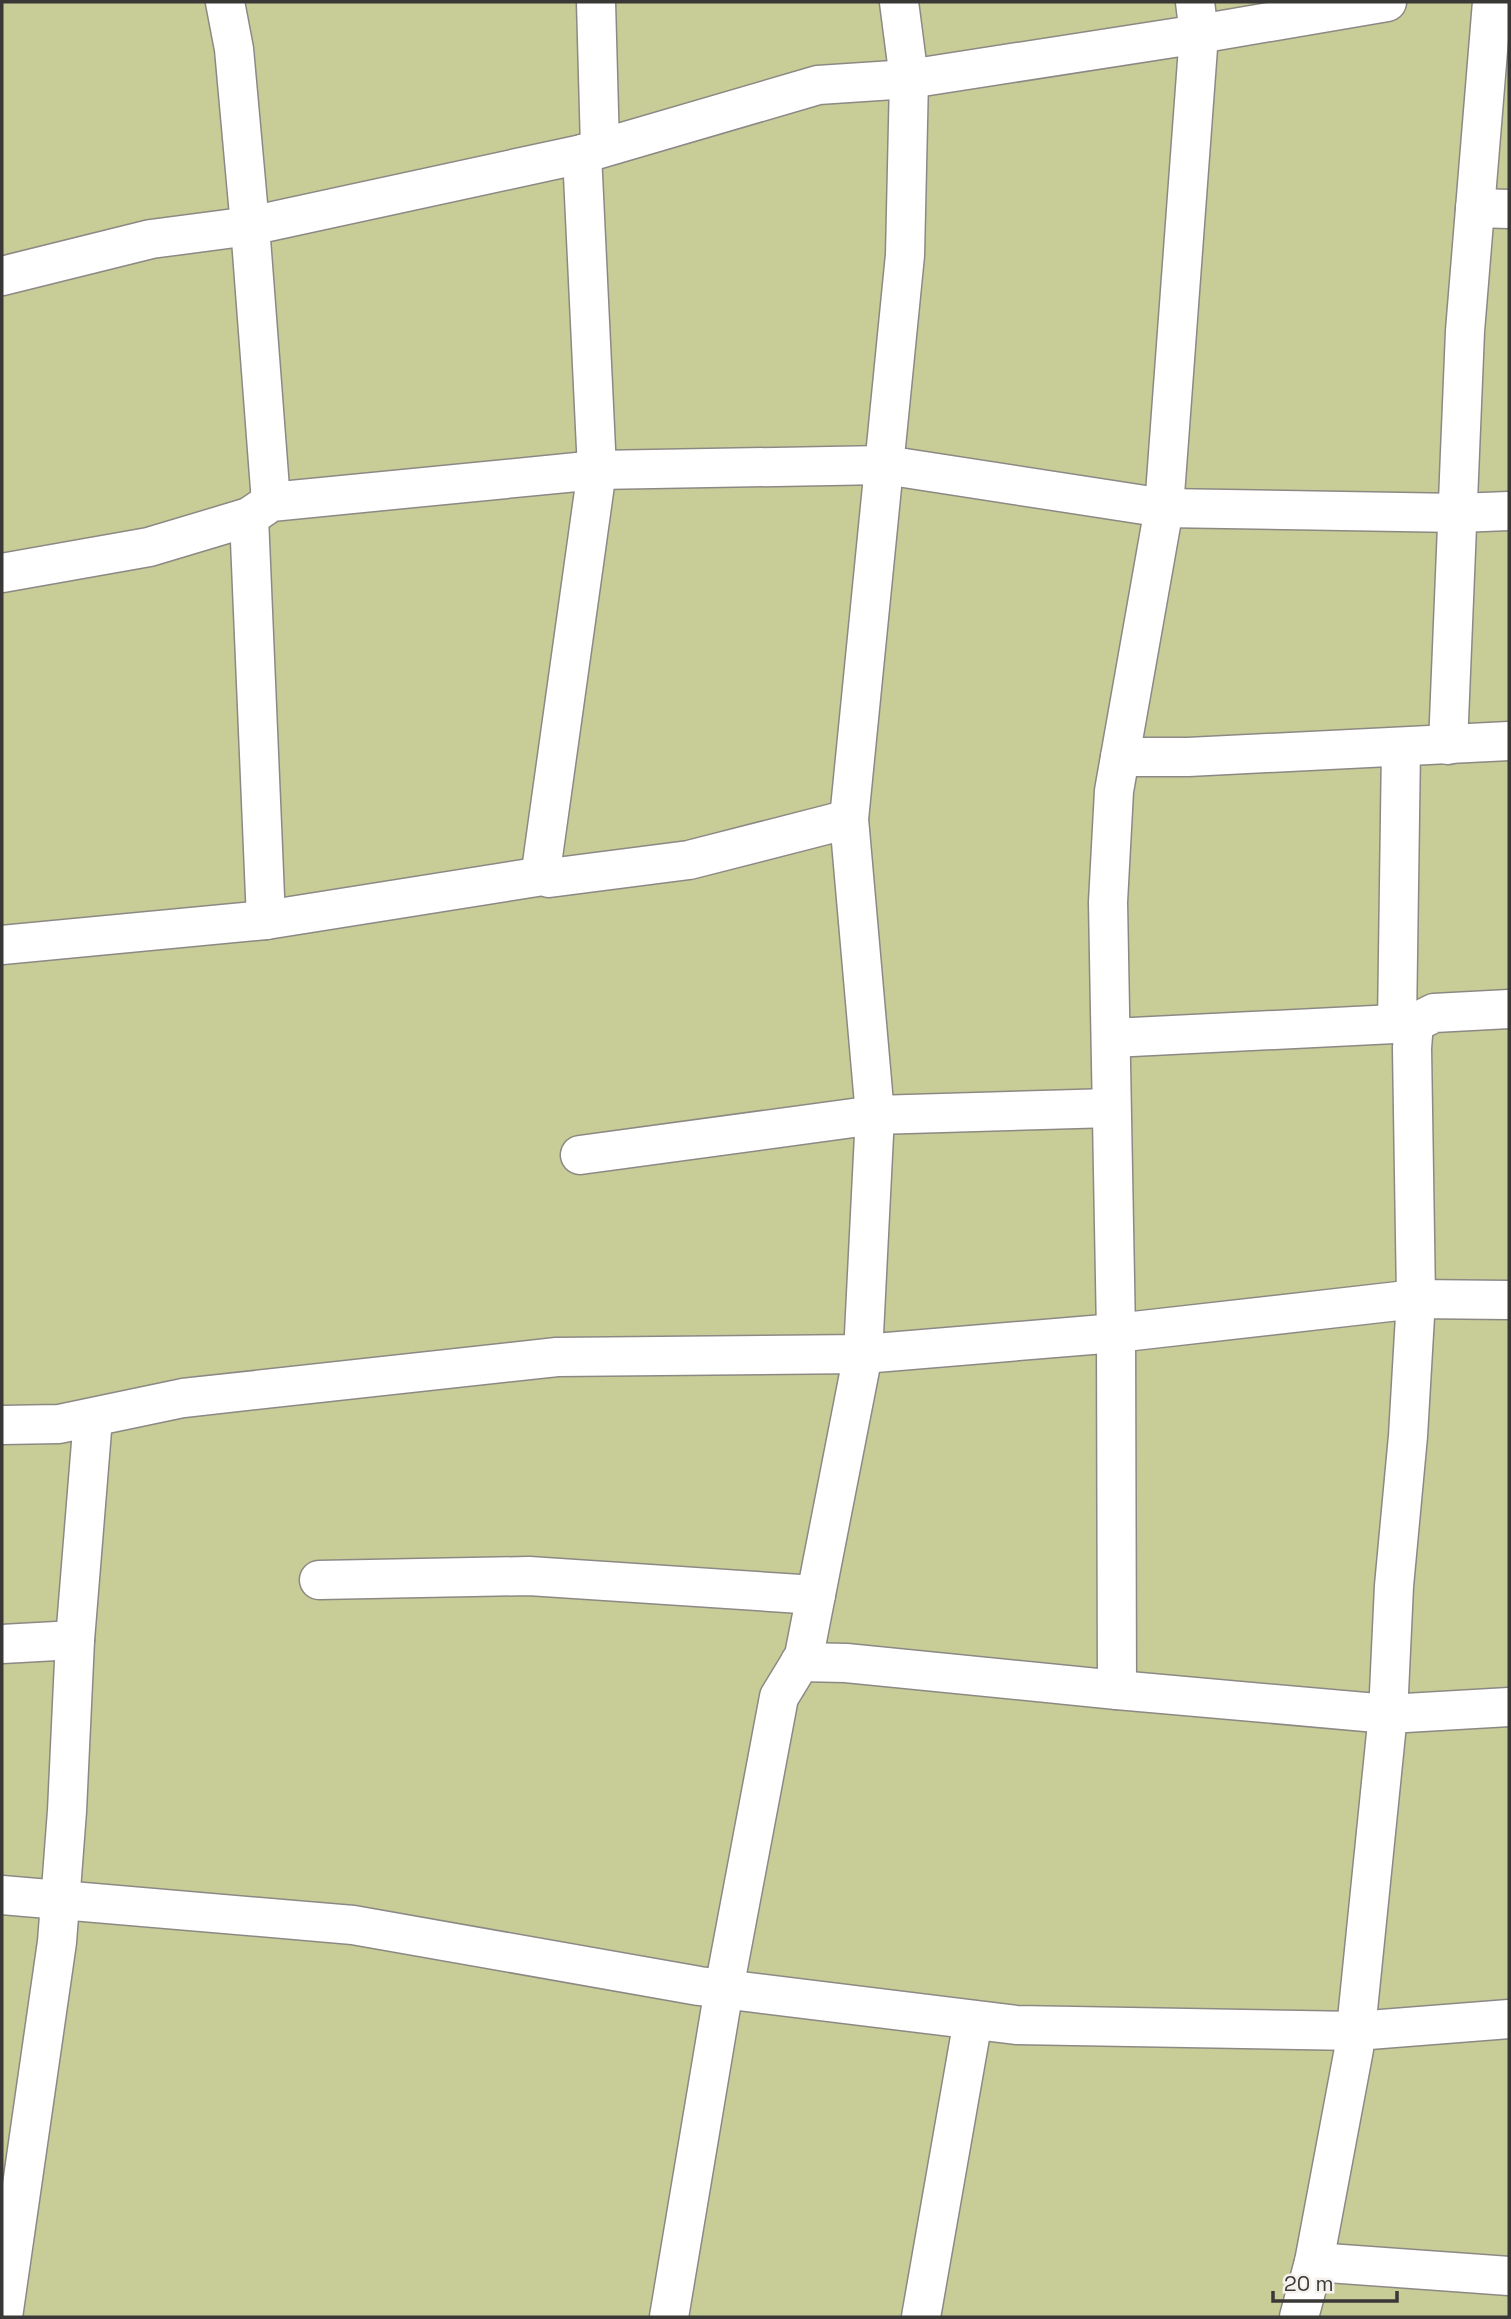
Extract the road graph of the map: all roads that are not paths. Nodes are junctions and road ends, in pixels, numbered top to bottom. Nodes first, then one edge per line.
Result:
1 (225, 2) edge
2 (596, 2) edge
3 (899, 2) edge
4 (1387, 2) edge
5 (1492, 2) edge
6 (1197, 18) edge
7 (909, 79) junction
8 (591, 151) junction
9 (1492, 209) edge
10 (250, 226) junction
11 (2, 276) edge
12 (885, 465) junction
13 (597, 470) junction
14 (1164, 508) junction
15 (260, 510) junction
16 (1509, 511) edge
17 (1458, 513) junction
18 (2, 573) edge
19 (1509, 741) edge
20 (1448, 744) junction
21 (1401, 747) junction
22 (1120, 757) junction
23 (849, 819) junction
24 (543, 876) junction
25 (266, 919) junction
26 (2, 945) edge
27 (1509, 1009) edge
28 (1405, 1024) junction
29 (1112, 1038) junction
30 (1111, 1108) junction
31 (875, 1115) junction
32 (580, 1155) dead end
33 (1416, 1299) junction
34 (1509, 1300) edge
35 (1116, 1333) junction
36 (863, 1354) junction
37 (93, 1418) junction
38 (2, 1425) edge
39 (320, 1580) dead end
40 (816, 1595) junction
41 (75, 1640) junction
42 (2, 1644) edge
43 (800, 1662) junction
44 (1116, 1690) junction
45 (1509, 1707) edge
46 (1388, 1714) junction
47 (2, 1895) edge
48 (60, 1899) junction
49 (724, 1989) junction
50 (1509, 2019) edge
51 (973, 2020) junction
52 (1356, 2031) junction
53 (1314, 2262) junction
54 (1509, 2276) edge
55 (2, 2317) edge
56 (668, 2317) edge
57 (921, 2317) edge
58 (1299, 2317) edge

1 - 10 street
2 - 8 street
3 - 7 street
4 - 6 street
5 - 9 street
6 - 7 street
6 - 14 street
7 - 8 street
7 - 12 street
8 - 10 street
8 - 13 street
9 - 17 street
10 - 11 street
10 - 15 street
12 - 13 street
12 - 14 street
12 - 23 street
13 - 15 street
13 - 24 street
14 - 17 street
14 - 22 street
15 - 18 street
15 - 25 street
16 - 17 street
17 - 20 street
19 - 20 street
20 - 21 street
21 - 22 street
21 - 28 street
22 - 29 street
23 - 24 street
23 - 31 street
24 - 25 street
25 - 26 street
27 - 28 street
28 - 29 street
28 - 33 street
29 - 30 street
30 - 31 street
30 - 35 street
31 - 32 street
31 - 36 street
33 - 34 street
33 - 35 street
33 - 46 street
35 - 36 street
35 - 44 street
36 - 37 street
36 - 40 street
37 - 38 street
37 - 41 street
39 - 40 street
40 - 43 street
41 - 42 street
41 - 48 street
43 - 44 street
43 - 49 street
44 - 46 street
45 - 46 street
46 - 52 street
47 - 48 street
48 - 49 street
48 - 55 street
49 - 51 street
49 - 56 street
50 - 52 street
51 - 52 street
51 - 57 street
52 - 53 street
53 - 54 street
53 - 58 street

